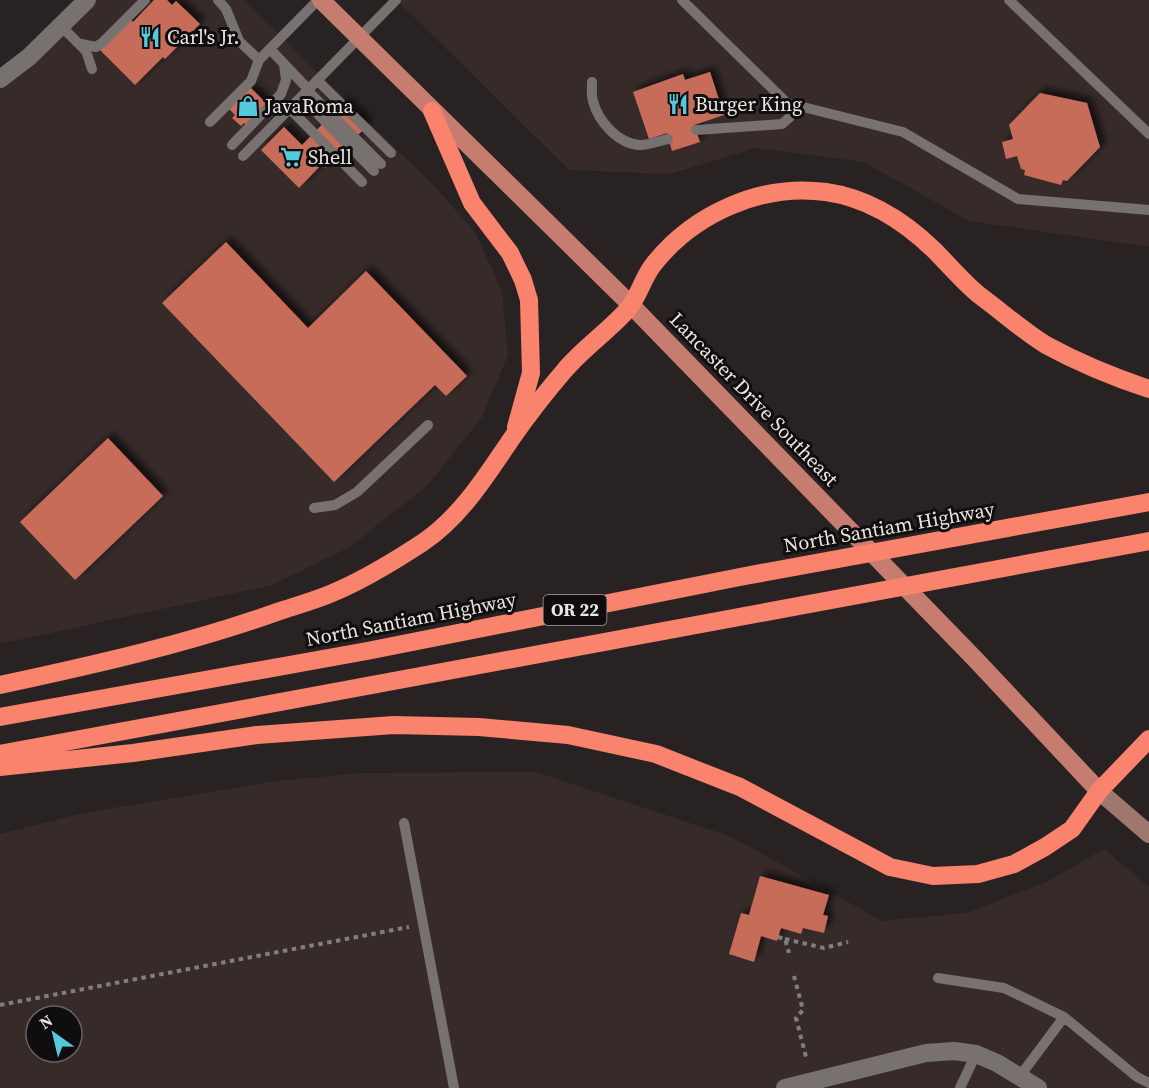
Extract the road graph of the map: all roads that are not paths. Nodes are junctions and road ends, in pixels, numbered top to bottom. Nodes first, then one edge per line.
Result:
1 (87, 0) edge
2 (145, 0) edge
3 (218, 0) edge
4 (320, 0) edge
5 (396, 0) edge
6 (682, 0) edge
7 (1009, 0) edge
8 (61, 26) junction
9 (359, 38) junction
10 (81, 44) junction
11 (270, 49) junction
12 (259, 60) junction
13 (284, 64) junction
14 (92, 69) dead end
15 (0, 79) edge
16 (317, 80) junction
17 (592, 82) dead end
18 (305, 92) junction
19 (794, 105) junction
20 (289, 108) junction
21 (432, 111) junction
22 (210, 122) dead end
23 (696, 130) dead end
24 (1149, 134) edge
25 (668, 139) dead end
26 (232, 145) dead end
27 (391, 153) dead end
28 (243, 156) dead end
29 (377, 167) dead end
30 (362, 182) dead end
31 (1149, 210) edge
32 (631, 305) junction
33 (1149, 389) edge
34 (428, 425) dead end
35 (514, 435) junction
36 (1149, 502) edge
37 (314, 508) dead end
38 (1149, 541) edge
39 (0, 685) edge
40 (0, 717) edge
41 (1149, 739) edge
42 (0, 754) edge
43 (0, 767) edge
44 (1099, 791) junction
45 (404, 823) dead end
46 (1149, 834) edge
47 (938, 978) dead end
48 (1064, 1017) junction
49 (976, 1054) junction
50 (1020, 1076) junction
51 (1149, 1083) edge
52 (454, 1088) edge
53 (785, 1088) edge
54 (960, 1088) edge
55 (1038, 1088) edge

1 - 8 street
2 - 10 lane
3 - 12 lane
4 - 9 main road, Lancaster Drive Southeast
4 - 11 lane
5 - 9 lane
6 - 19 lane
7 - 24 lane
8 - 10 lane
8 - 15 street
9 - 16 lane
9 - 21 main road, Lancaster Drive Southeast
10 - 14 lane
11 - 12 lane
11 - 13 lane
12 - 22 lane
13 - 18 lane
13 - 26 lane
16 - 18 lane
16 - 27 lane
17 - 25 lane
18 - 20 lane
18 - 29 lane
19 - 23 lane
19 - 31 lane
20 - 28 lane
20 - 30 lane
21 - 32 main road, Lancaster Drive Southeast
21 - 35 highway
32 - 33 highway
32 - 35 highway
32 - 44 main road, Lancaster Drive Southeast
34 - 37 lane
35 - 39 highway
36 - 40 highway, North Santiam Highway / OR 22
38 - 42 highway, OR 22
41 - 44 highway
43 - 44 highway
44 - 46 main road, Lancaster Drive Southeast
45 - 52 lane
47 - 48 lane
48 - 50 lane
48 - 51 lane
49 - 50 street
49 - 53 street
49 - 54 lane
50 - 55 street

